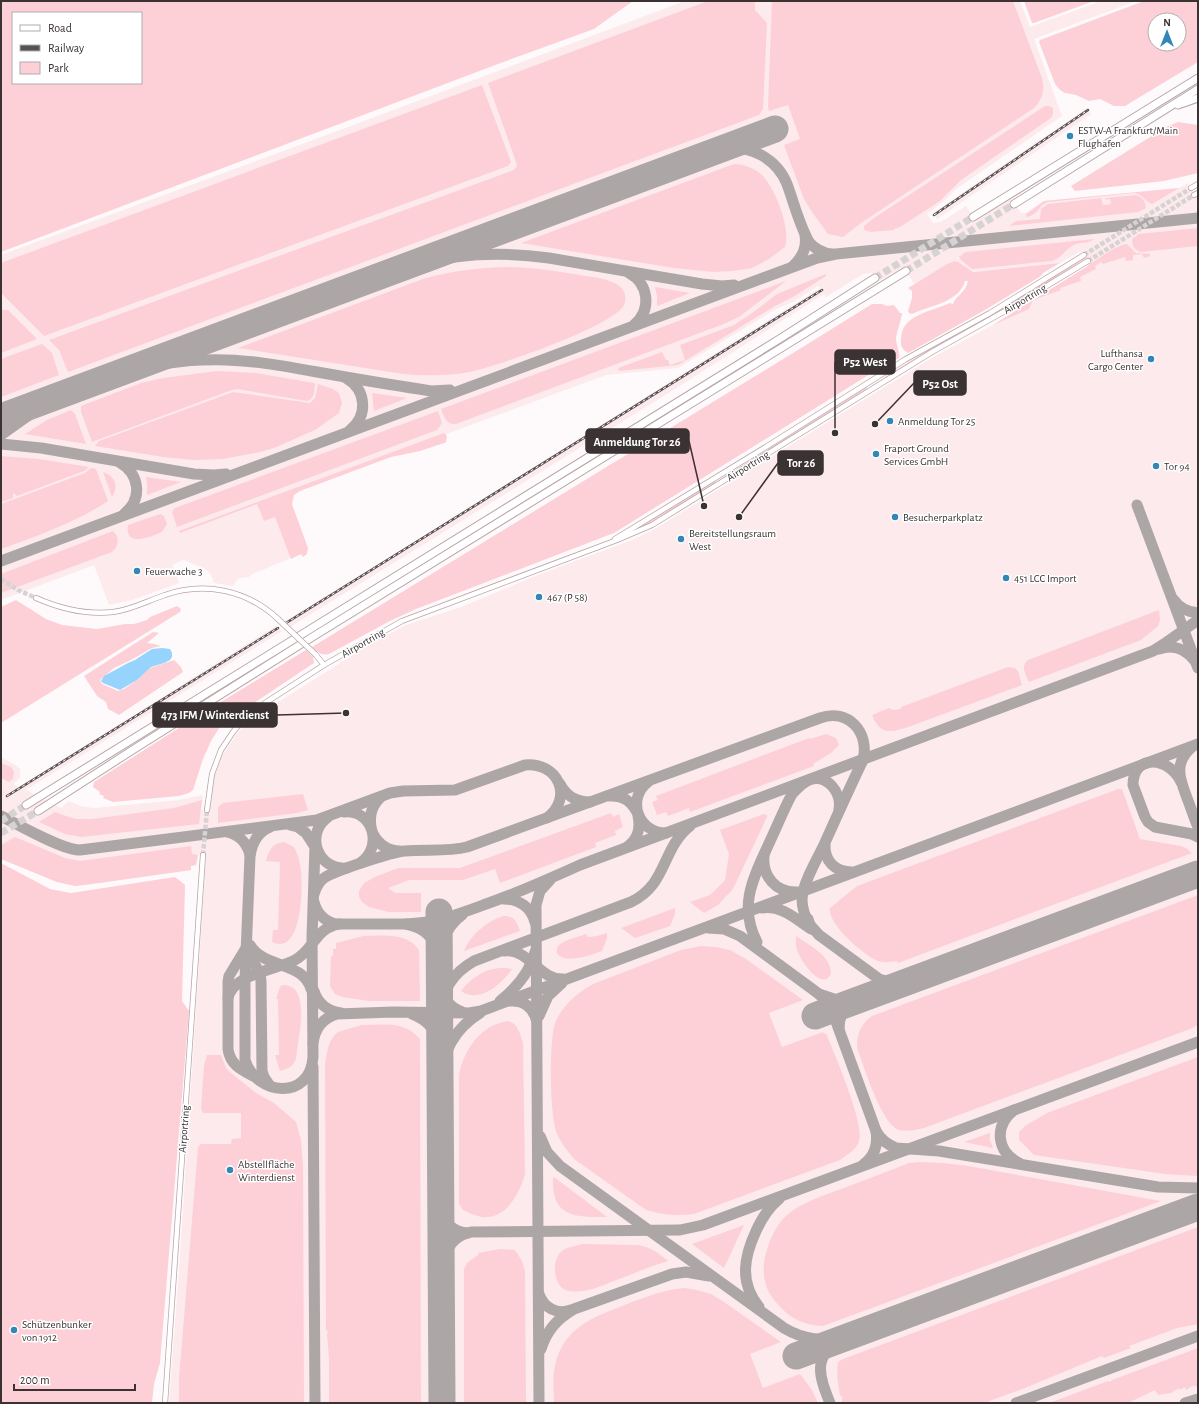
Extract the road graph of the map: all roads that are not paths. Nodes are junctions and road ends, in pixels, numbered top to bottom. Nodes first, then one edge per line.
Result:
1 (1198, 78) edge
2 (1198, 89) edge
3 (1198, 98) edge
4 (1161, 112) junction
5 (1198, 184) edge
6 (1191, 188) tunnel mouth
7 (1014, 204) tunnel mouth
8 (973, 217) tunnel mouth
9 (1084, 255) tunnel mouth
10 (1088, 261) tunnel mouth
11 (906, 271) tunnel mouth
12 (876, 278) tunnel mouth
13 (588, 551) junction
14 (36, 598) tunnel mouth
15 (324, 665) junction
16 (26, 806) tunnel mouth
17 (207, 810) tunnel mouth
18 (38, 811) tunnel mouth
19 (203, 855) tunnel mouth
20 (165, 1403) edge

1 - 8 highway
2 - 4 highway
3 - 4 highway
4 - 7 highway
5 - 6 street
9 - 13 street, Airportring
10 - 13 street, Airportring
11 - 18 highway
12 - 16 highway
13 - 15 street, Airportring
14 - 15 street, bridge
15 - 17 street, Airportring
19 - 20 street, Airportring

